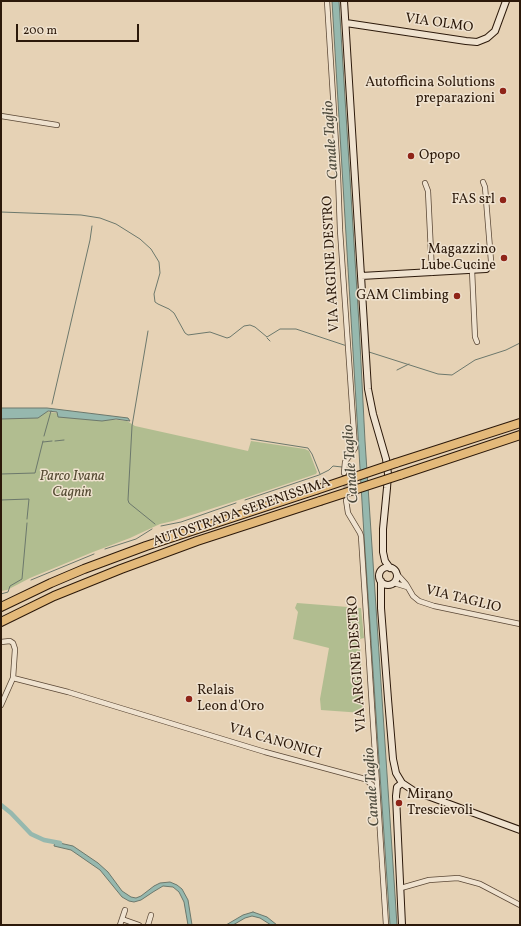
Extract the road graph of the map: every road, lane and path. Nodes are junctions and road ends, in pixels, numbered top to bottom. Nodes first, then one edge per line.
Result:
1 (327, 1) edge
2 (344, 1) edge
3 (506, 1) edge
4 (346, 23) junction
5 (1, 116) edge
6 (57, 125) dead end
7 (483, 182) dead end
8 (425, 183) dead end
9 (486, 269) joint
10 (472, 270) junction
11 (432, 272) junction
12 (361, 276) junction
13 (477, 342) dead end
14 (520, 423) edge
15 (520, 435) edge
16 (344, 473) tunnel mouth
17 (346, 500) tunnel mouth
18 (383, 529) junction
19 (390, 568) junction
20 (381, 571) junction
21 (397, 574) junction
22 (381, 581) junction
23 (392, 584) junction
24 (408, 587) junction
25 (381, 601) junction
26 (1, 607) edge
27 (1, 622) edge
28 (520, 624) edge
29 (1, 642) edge
30 (13, 678) junction
31 (1, 705) edge
32 (402, 782) junction
33 (379, 803) junction
34 (520, 830) edge
35 (400, 888) junction
36 (520, 905) edge
37 (125, 910) dead end
38 (151, 915) dead end
39 (122, 918) junction
40 (120, 925) edge
41 (139, 925) edge
42 (148, 925) edge
43 (386, 925) edge
44 (402, 925) edge

1 - 16 street, VIA ARGINE DESTRO
2 - 4 main road
3 - 4 main road, VIA OLMO
4 - 12 main road
5 - 6 street
7 - 9 street
8 - 11 street
9 - 10 main road
10 - 11 main road
10 - 13 street
11 - 12 main road
12 - 18 main road
14 - 26 highway, AUTOSTRADA SERENISSIMA, bridge
15 - 27 highway, AUTOSTRADA SERENISSIMA, bridge
17 - 33 street, VIA ARGINE DESTRO
18 - 19 main road
18 - 20 main road
19 - 20 main road
19 - 21 main road
20 - 22 main road
21 - 23 main road
21 - 24 street, VIA TAGLIO
22 - 23 main road
22 - 25 main road
23 - 24 street, VIA TAGLIO
23 - 25 main road
24 - 28 street, VIA TAGLIO
25 - 32 main road
29 - 30 street
30 - 31 street
30 - 33 street, VIA CANONICI
32 - 34 main road
32 - 35 main road
33 - 43 street, VIA ARGINE DESTRO
35 - 36 street
35 - 44 main road
37 - 39 street
38 - 42 street
39 - 40 street
39 - 41 street

